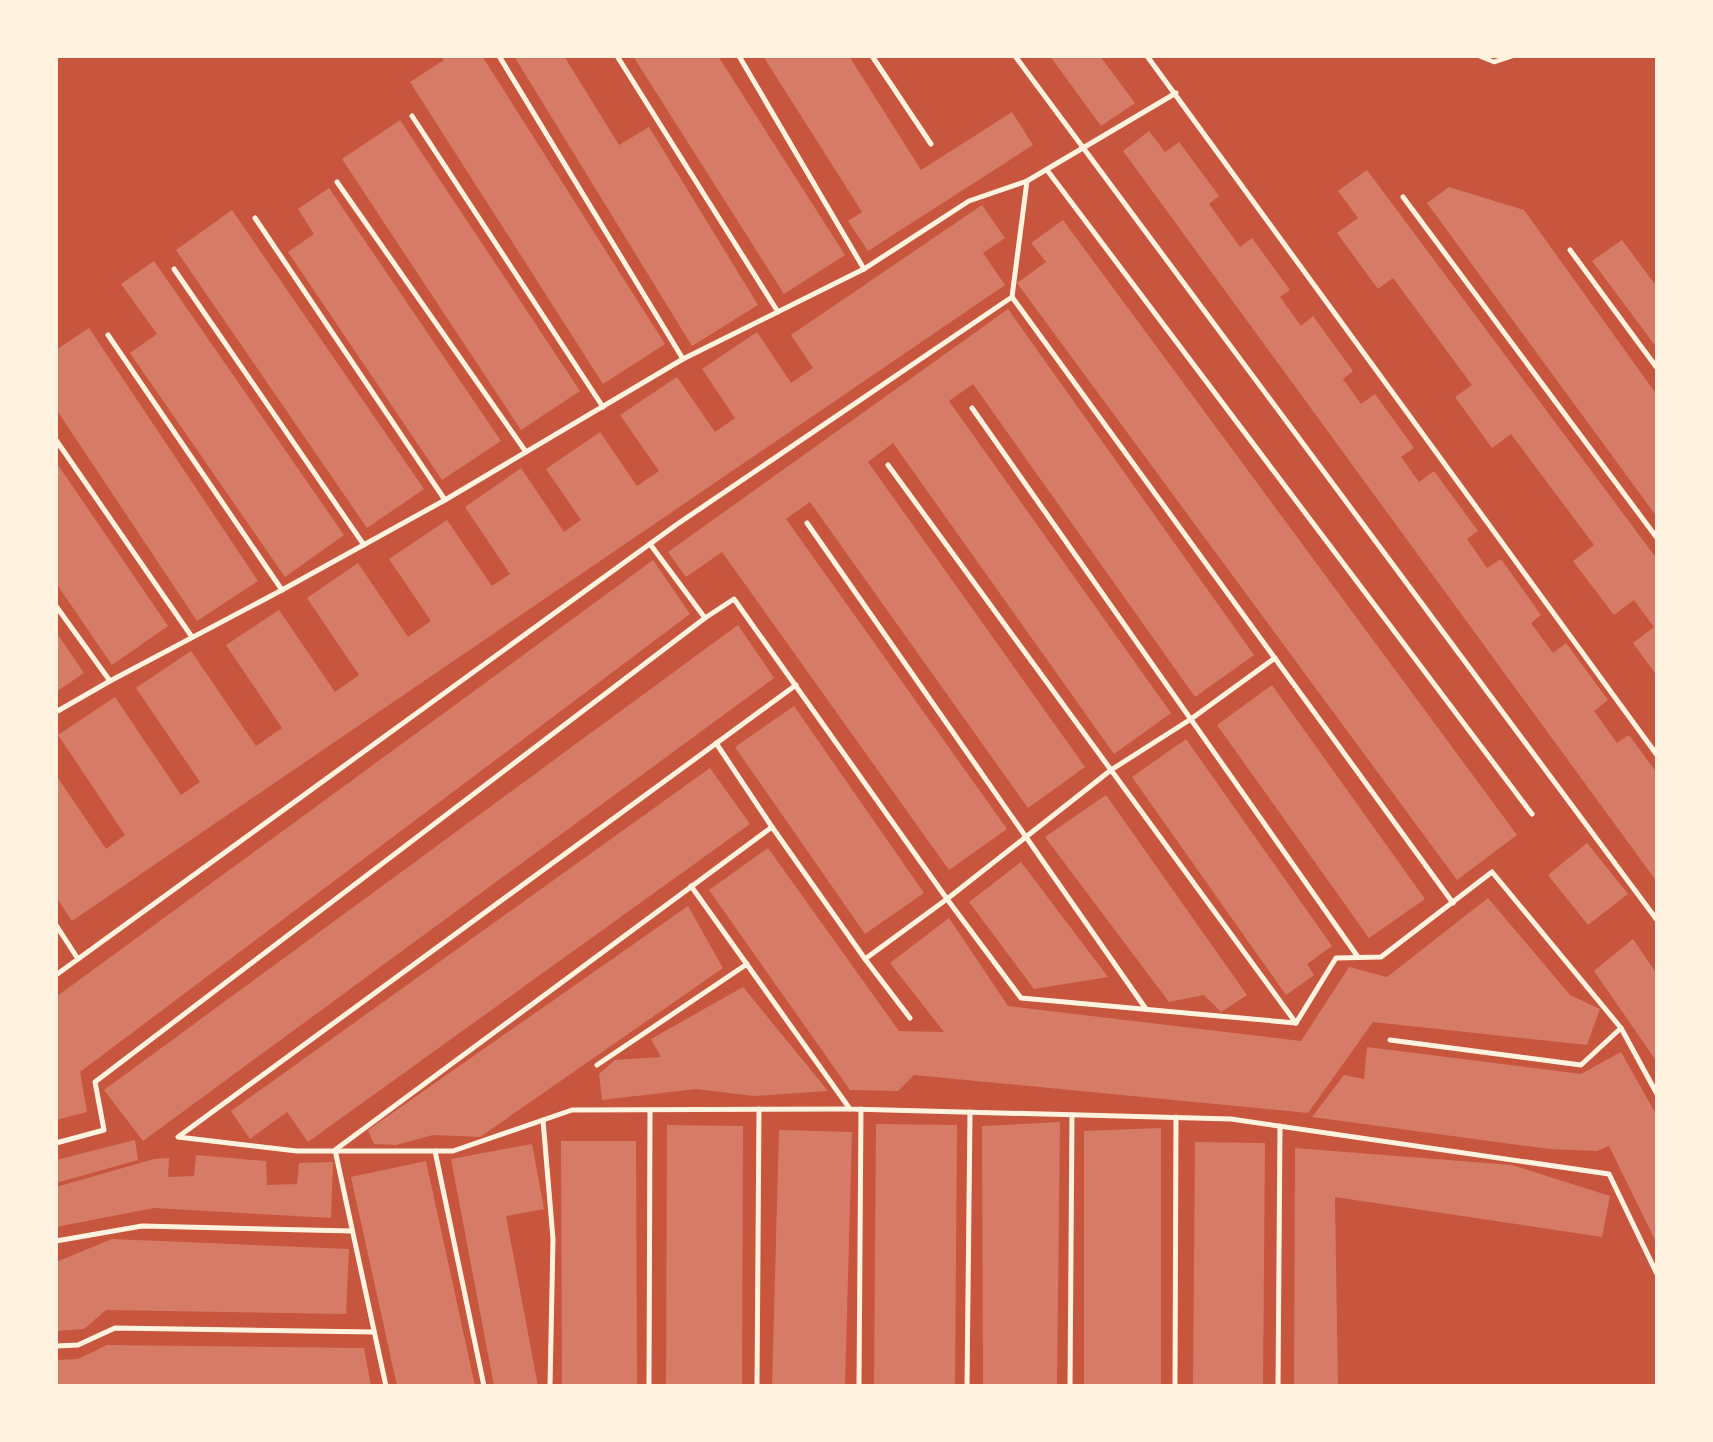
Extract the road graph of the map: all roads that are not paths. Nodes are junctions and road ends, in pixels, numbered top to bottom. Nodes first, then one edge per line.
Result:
1 (499, 56) edge
2 (617, 56) edge
3 (739, 56) edge
4 (872, 56) edge
5 (1015, 56) edge
6 (1147, 56) edge
7 (1176, 93) junction
8 (412, 116) dead end
9 (931, 144) dead end
10 (1083, 148) junction
11 (1047, 170) junction
12 (338, 181) dead end
13 (1027, 181) junction
14 (1403, 197) dead end
15 (255, 218) dead end
16 (1570, 250) dead end
17 (174, 269) dead end
18 (864, 269) junction
19 (1012, 298) junction
20 (778, 312) junction
21 (108, 335) dead end
22 (683, 359) junction
23 (1657, 368) edge
24 (603, 407) junction
25 (972, 408) dead end
26 (56, 440) edge
27 (526, 452) junction
28 (888, 465) dead end
29 (445, 500) junction
30 (807, 523) dead end
31 (1657, 538) edge
32 (650, 544) junction
33 (364, 545) junction
34 (282, 590) junction
35 (56, 606) edge
36 (705, 618) junction
37 (192, 637) junction
38 (1275, 658) junction
39 (110, 681) junction
40 (796, 685) junction
41 (56, 712) edge
42 (1191, 719) junction
43 (716, 743) junction
44 (1657, 755) edge
45 (1111, 770) junction
46 (1532, 814) dead end
47 (772, 827) junction
48 (1026, 837) junction
49 (691, 886) junction
50 (947, 899) junction
51 (1453, 903) junction
52 (1657, 920) edge
53 (56, 925) edge
54 (1358, 957) junction
55 (865, 958) junction
56 (78, 959) junction
57 (747, 964) junction
58 (56, 975) edge
59 (1146, 1009) junction
60 (910, 1018) dead end
61 (1297, 1023) junction
62 (1621, 1028) junction
63 (1390, 1040) dead end
64 (597, 1065) dead end
65 (1657, 1094) edge
66 (759, 1109) junction
67 (850, 1109) junction
68 (861, 1109) junction
69 (650, 1110) junction
70 (970, 1112) junction
71 (1072, 1115) junction
72 (1176, 1118) junction
73 (543, 1120) junction
74 (1280, 1126) junction
75 (56, 1143) edge
76 (335, 1150) junction
77 (435, 1151) junction
78 (352, 1231) junction
79 (56, 1241) edge
80 (1657, 1274) edge
81 (374, 1332) junction
82 (56, 1346) edge
83 (386, 1386) edge
84 (484, 1386) edge
85 (550, 1386) edge
86 (649, 1386) edge
87 (757, 1386) edge
88 (859, 1386) edge
89 (967, 1386) edge
90 (1070, 1386) edge
91 (1175, 1386) edge
92 (1278, 1386) edge

1 - 22 lane
2 - 20 lane
3 - 18 lane
4 - 9 lane
5 - 10 lane
6 - 7 lane
7 - 10 lane
7 - 44 lane
8 - 24 lane
10 - 11 lane
10 - 52 lane
11 - 13 lane
11 - 46 lane
12 - 27 lane
13 - 18 lane
13 - 19 lane
14 - 31 lane
15 - 29 lane
16 - 23 lane
17 - 33 lane
18 - 20 lane
19 - 32 lane
19 - 38 lane
20 - 22 lane
21 - 34 lane
22 - 24 lane
24 - 27 lane
25 - 42 lane
26 - 37 lane
27 - 29 lane
28 - 45 lane
29 - 33 lane
30 - 48 lane
32 - 36 lane
32 - 56 lane
33 - 34 lane
34 - 37 lane
35 - 39 lane
36 - 40 lane
36 - 75 lane
37 - 39 lane
38 - 42 lane
38 - 51 lane
39 - 41 lane
40 - 43 lane
40 - 50 lane
42 - 45 lane
42 - 54 lane
43 - 47 lane
43 - 76 lane
45 - 48 lane
45 - 61 lane
47 - 49 lane
47 - 55 lane
48 - 50 lane
48 - 59 lane
49 - 57 lane
49 - 76 lane
50 - 55 lane
50 - 59 lane
51 - 54 lane
51 - 62 lane
53 - 56 lane
54 - 61 lane
55 - 60 lane
56 - 58 lane
57 - 64 lane
57 - 67 lane
59 - 61 lane
62 - 63 lane
62 - 65 lane
66 - 67 lane
66 - 69 lane
66 - 87 lane
67 - 68 lane
68 - 70 lane
68 - 88 lane
69 - 73 lane
69 - 86 lane
70 - 71 lane
70 - 89 lane
71 - 72 lane
71 - 90 lane
72 - 74 lane
72 - 91 lane
73 - 77 lane
73 - 85 lane
74 - 80 lane
74 - 92 lane
76 - 77 lane
76 - 78 lane
77 - 84 lane
78 - 79 lane
78 - 81 lane
81 - 82 lane
81 - 83 lane

